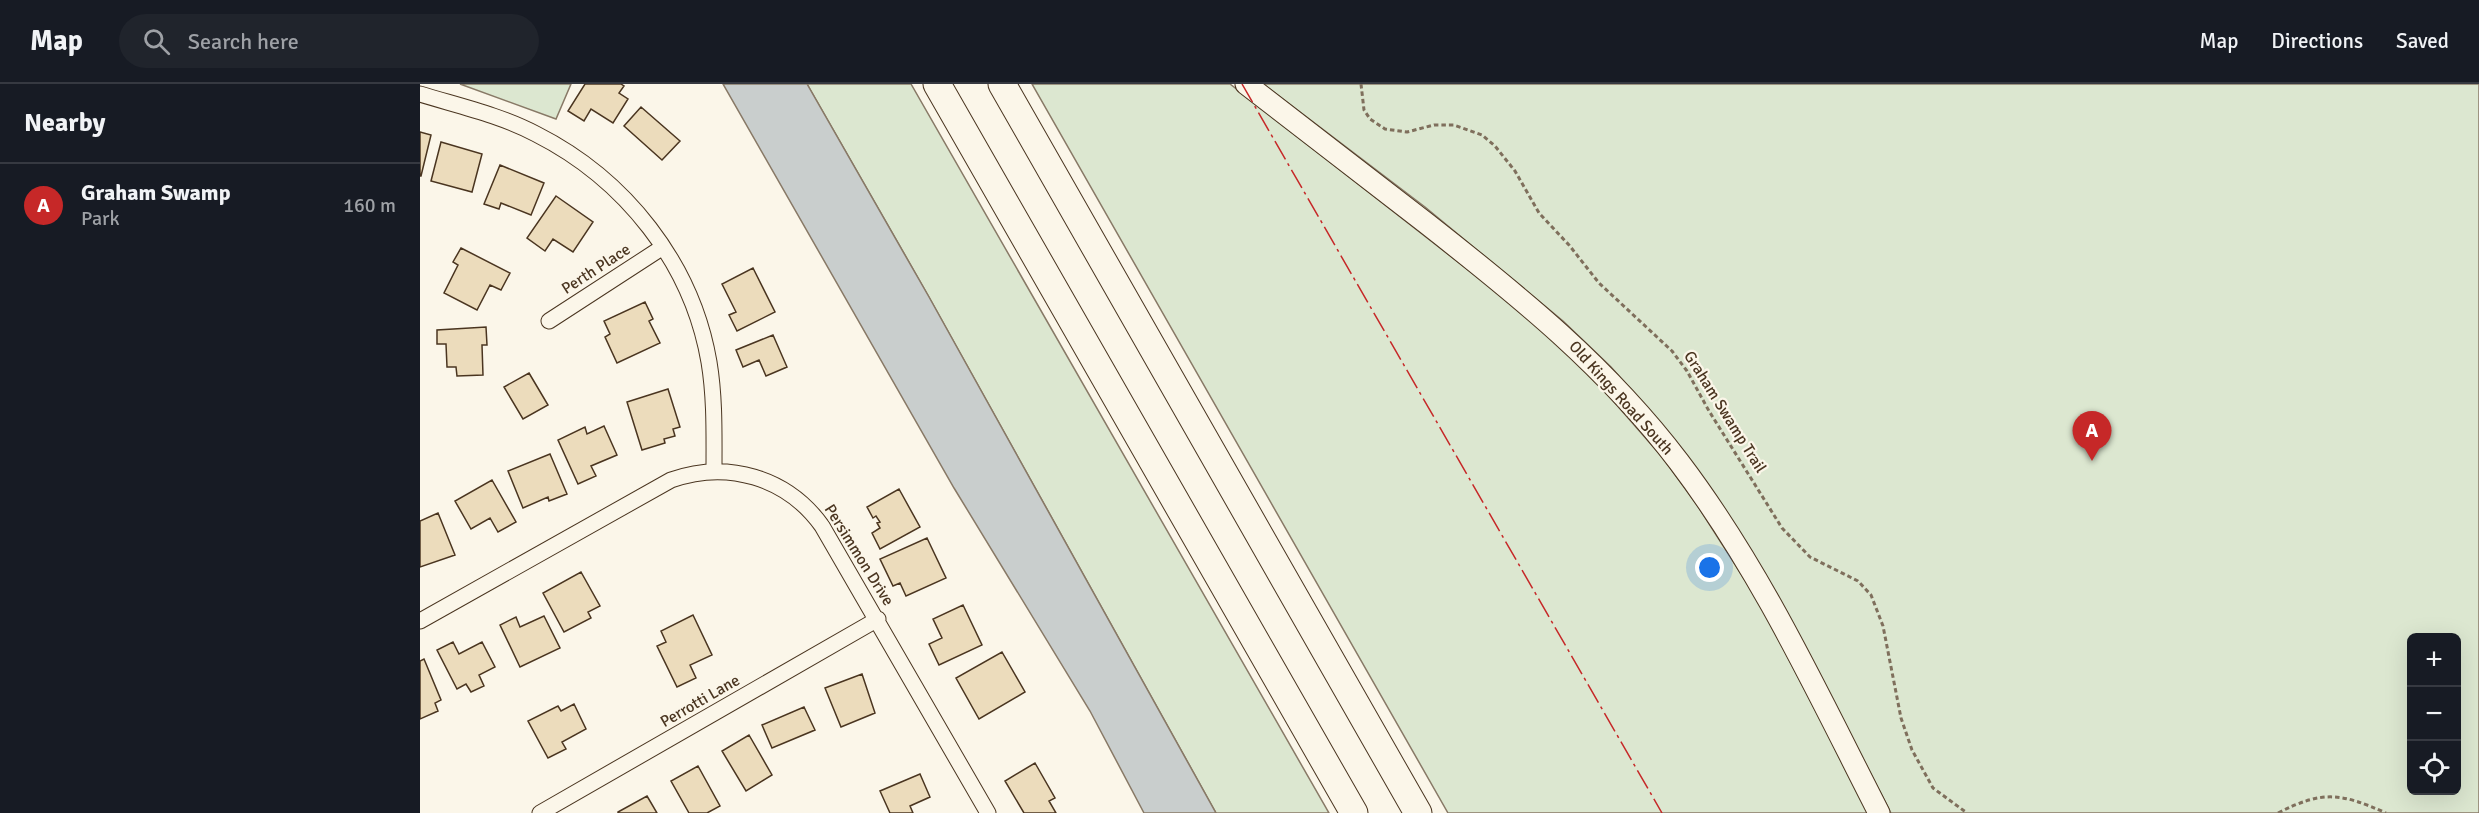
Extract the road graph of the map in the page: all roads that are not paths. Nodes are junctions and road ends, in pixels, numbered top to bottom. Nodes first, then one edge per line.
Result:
1 (937, 84) edge
2 (1002, 84) edge
3 (1246, 84) edge
4 (420, 94) edge
5 (663, 247) junction
6 (549, 321) dead end
7 (714, 471) junction
8 (878, 619) junction
9 (420, 621) edge
10 (540, 813) edge
11 (988, 813) edge
12 (1354, 813) edge
13 (1418, 813) edge
14 (1879, 813) edge

1 - 12 highway
2 - 13 highway
3 - 14 street, Old Kings Road South
4 - 5 street
5 - 6 street, Perth Place
5 - 7 street
7 - 8 street, Persimmon Drive
7 - 9 street, Persimmon Drive
8 - 10 street, Perrotti Lane
8 - 11 street, Persimmon Drive

